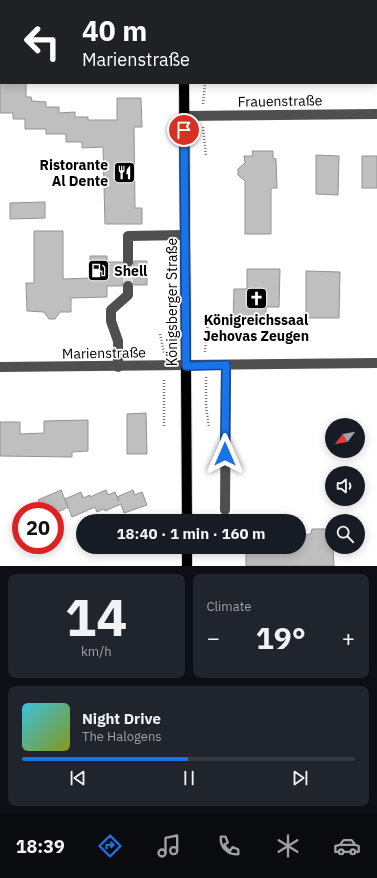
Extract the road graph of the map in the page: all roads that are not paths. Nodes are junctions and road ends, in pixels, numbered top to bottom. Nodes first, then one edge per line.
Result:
1 (184, 84) edge
2 (377, 114) edge
3 (184, 116) junction
4 (185, 235) junction
5 (128, 262) tunnel mouth
6 (128, 286) tunnel mouth
7 (377, 363) edge
8 (226, 365) junction
9 (186, 366) junction
10 (118, 367) junction
11 (0, 368) edge
12 (226, 510) dead end
13 (187, 514) edge
14 (187, 554) edge
15 (188, 566) edge

1 - 3 main road, Königsberger Straße
2 - 3 street, Frauenstraße
3 - 4 main road, Königsberger Straße
4 - 5 street
4 - 9 main road, Königsberger Straße
6 - 10 street
7 - 8 street, Marienstraße
8 - 9 street, Marienstraße
8 - 12 street
9 - 10 street, Marienstraße
9 - 13 main road, Königsberger Straße
10 - 11 street, Marienstraße
14 - 15 main road

